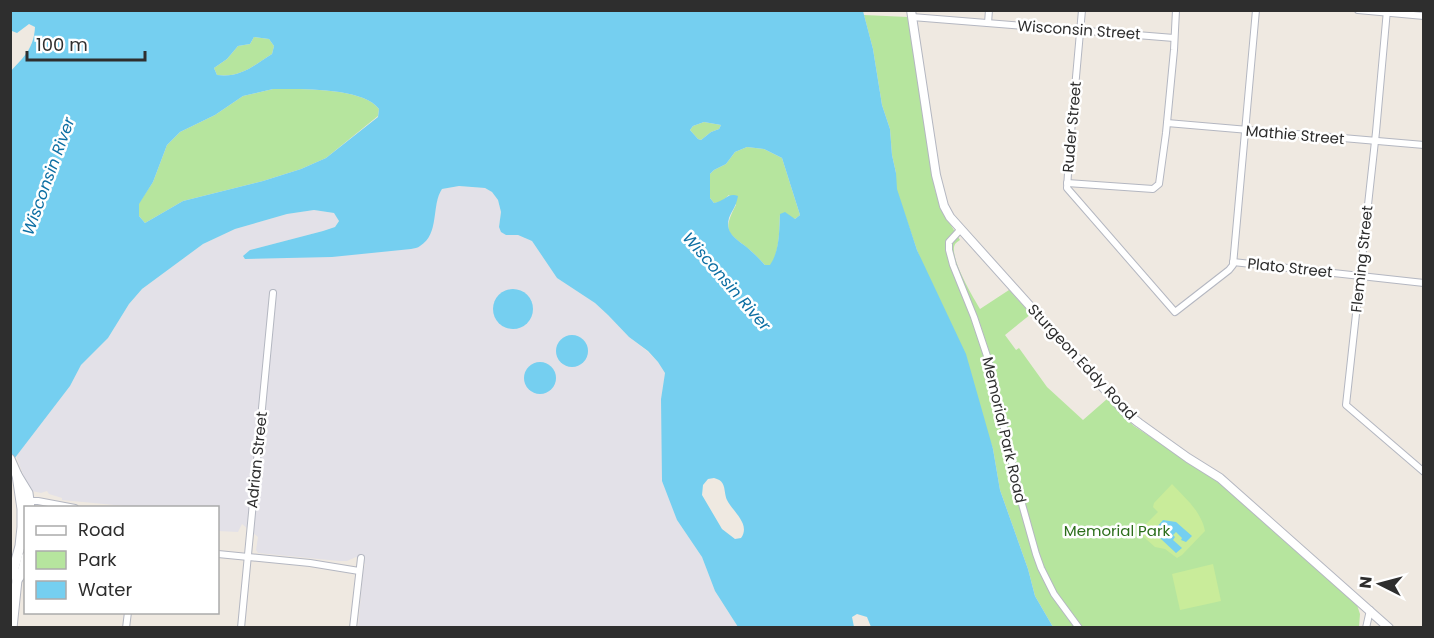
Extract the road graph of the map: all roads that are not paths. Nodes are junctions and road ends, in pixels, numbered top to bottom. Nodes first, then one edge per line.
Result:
1 (989, 10) edge
2 (1082, 10) edge
3 (1176, 10) edge
4 (1256, 10) edge
5 (1358, 10) edge
6 (1387, 12) edge
7 (912, 14) edge
8 (1424, 16) edge
9 (988, 23) junction
10 (1080, 30) junction
11 (1174, 38) junction
12 (1167, 123) junction
13 (1245, 130) junction
14 (1375, 141) junction
15 (1424, 146) edge
16 (1067, 183) junction
17 (960, 230) junction
18 (1233, 262) junction
19 (1360, 276) junction
20 (1424, 283) edge
21 (273, 293) dead end
22 (1175, 312) joint
23 (10, 459) edge
24 (1424, 472) edge
25 (17, 475) junction
26 (30, 504) edge
27 (69, 506) edge
28 (219, 554) edge
29 (248, 556) junction
30 (361, 558) dead end
31 (24, 565) edge
32 (359, 571) junction
33 (17, 580) junction
34 (1370, 610) junction
35 (12, 627) edge
36 (241, 627) edge
37 (353, 627) edge
38 (1079, 627) edge
39 (1366, 627) edge
40 (1389, 627) edge

1 - 9 street
2 - 10 street, Ruder Street
3 - 11 street
4 - 13 street
5 - 6 street
6 - 8 street
6 - 14 street, Fleming Street
7 - 9 street, Wisconsin Street
7 - 17 street, Sturgeon Eddy Road
9 - 10 street, Wisconsin Street
10 - 11 street, Wisconsin Street
10 - 16 street, Ruder Street
11 - 12 street
12 - 13 street, Mathie Street
12 - 16 street
13 - 14 street, Mathie Street
13 - 18 street
14 - 15 street, Mathie Street
14 - 19 street, Fleming Street
16 - 22 street, Ruder Street
17 - 34 street, Sturgeon Eddy Road
17 - 38 street, Memorial Park Road
18 - 19 street, Plato Street
18 - 22 street, Plato Street
19 - 20 street, Plato Street
19 - 24 street, Fleming Street
21 - 29 street, Adrian Street
23 - 25 main road
25 - 26 main road
25 - 33 main road
26 - 27 street
28 - 29 street
29 - 32 street
29 - 36 street, Adrian Street
30 - 32 street
31 - 33 main road
32 - 37 street
33 - 35 main road
34 - 39 street
34 - 40 street, Sturgeon Eddy Road

